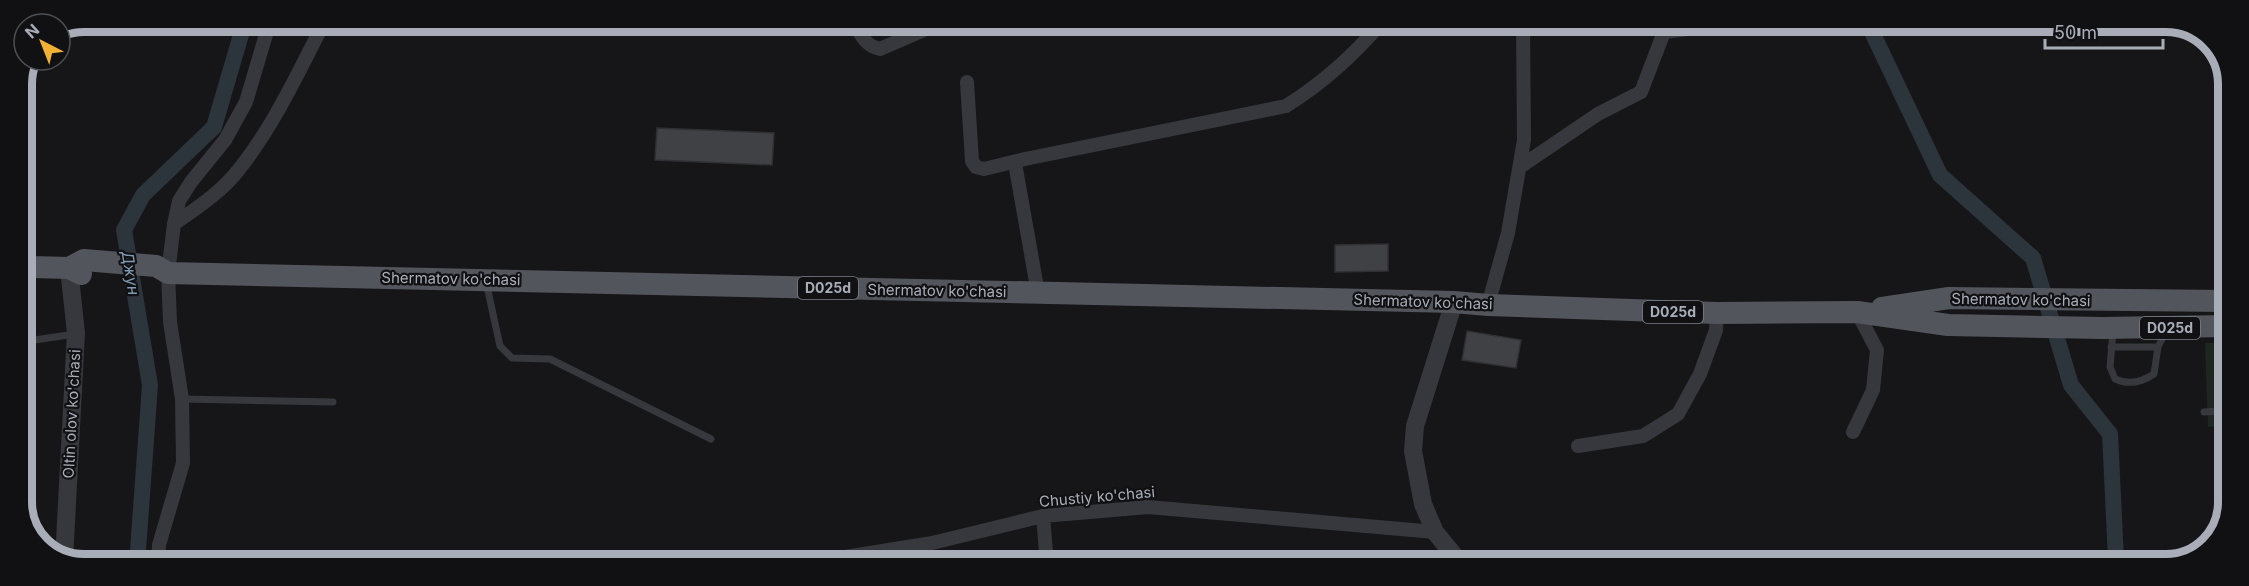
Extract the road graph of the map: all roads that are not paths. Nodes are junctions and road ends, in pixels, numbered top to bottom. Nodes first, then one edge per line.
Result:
1 (267, 32) edge
2 (319, 32) edge
3 (860, 32) edge
4 (918, 32) edge
5 (1374, 32) edge
6 (1523, 32) edge
7 (1664, 32) edge
8 (967, 82) dead end
9 (1015, 163) junction
10 (1520, 167) junction
11 (174, 224) junction
12 (32, 265) edge
13 (77, 267) junction
14 (159, 273) junction
15 (486, 280) junction
16 (1038, 293) junction
17 (2108, 301) junction
18 (2218, 301) edge
19 (1454, 302) junction
20 (1488, 305) junction
21 (1857, 312) junction
22 (1717, 313) junction
23 (2218, 328) edge
24 (76, 333) junction
25 (2109, 335) junction
26 (2162, 338) junction
27 (32, 340) edge
28 (182, 399) junction
29 (333, 402) dead end
30 (2204, 411) dead end
31 (2218, 411) edge
32 (1853, 432) dead end
33 (711, 439) dead end
34 (1578, 446) dead end
35 (1043, 516) junction
36 (1435, 532) junction
37 (64, 551) edge
38 (159, 554) edge
39 (864, 554) edge
40 (1046, 554) edge
41 (1452, 554) edge

1 - 11 street
2 - 11 street
3 - 4 street
5 - 9 street
6 - 10 street
7 - 10 street
8 - 9 street
9 - 16 street
10 - 20 street
11 - 14 street
12 - 13 main road
13 - 14 main road, D025d
13 - 24 street, Oltin olov ko'chasi
14 - 15 main road, Shermatov ko'chasi / D025d
14 - 28 street
15 - 16 main road, Shermatov ko'chasi / D025d
15 - 33 lane
16 - 19 main road, Shermatov ko'chasi / D025d
17 - 18 main road, D025d
17 - 21 main road, Shermatov ko'chasi / D025d
17 - 25 main road
19 - 20 main road, Shermatov ko'chasi / D025d
19 - 36 street
20 - 22 main road, Shermatov ko'chasi / D025d
21 - 22 main road, Shermatov ko'chasi / D025d
21 - 25 main road, Shermatov ko'chasi / D025d
21 - 32 street
22 - 34 street
23 - 26 main road, D025d
24 - 27 lane
24 - 37 street, Oltin olov ko'chasi
25 - 26 main road, D025d
25 - 26 lane
28 - 29 lane
28 - 38 street
30 - 31 lane
35 - 36 street, Chustiy ko'chasi
35 - 39 street, Chustiy ko'chasi
35 - 40 street
36 - 41 street

